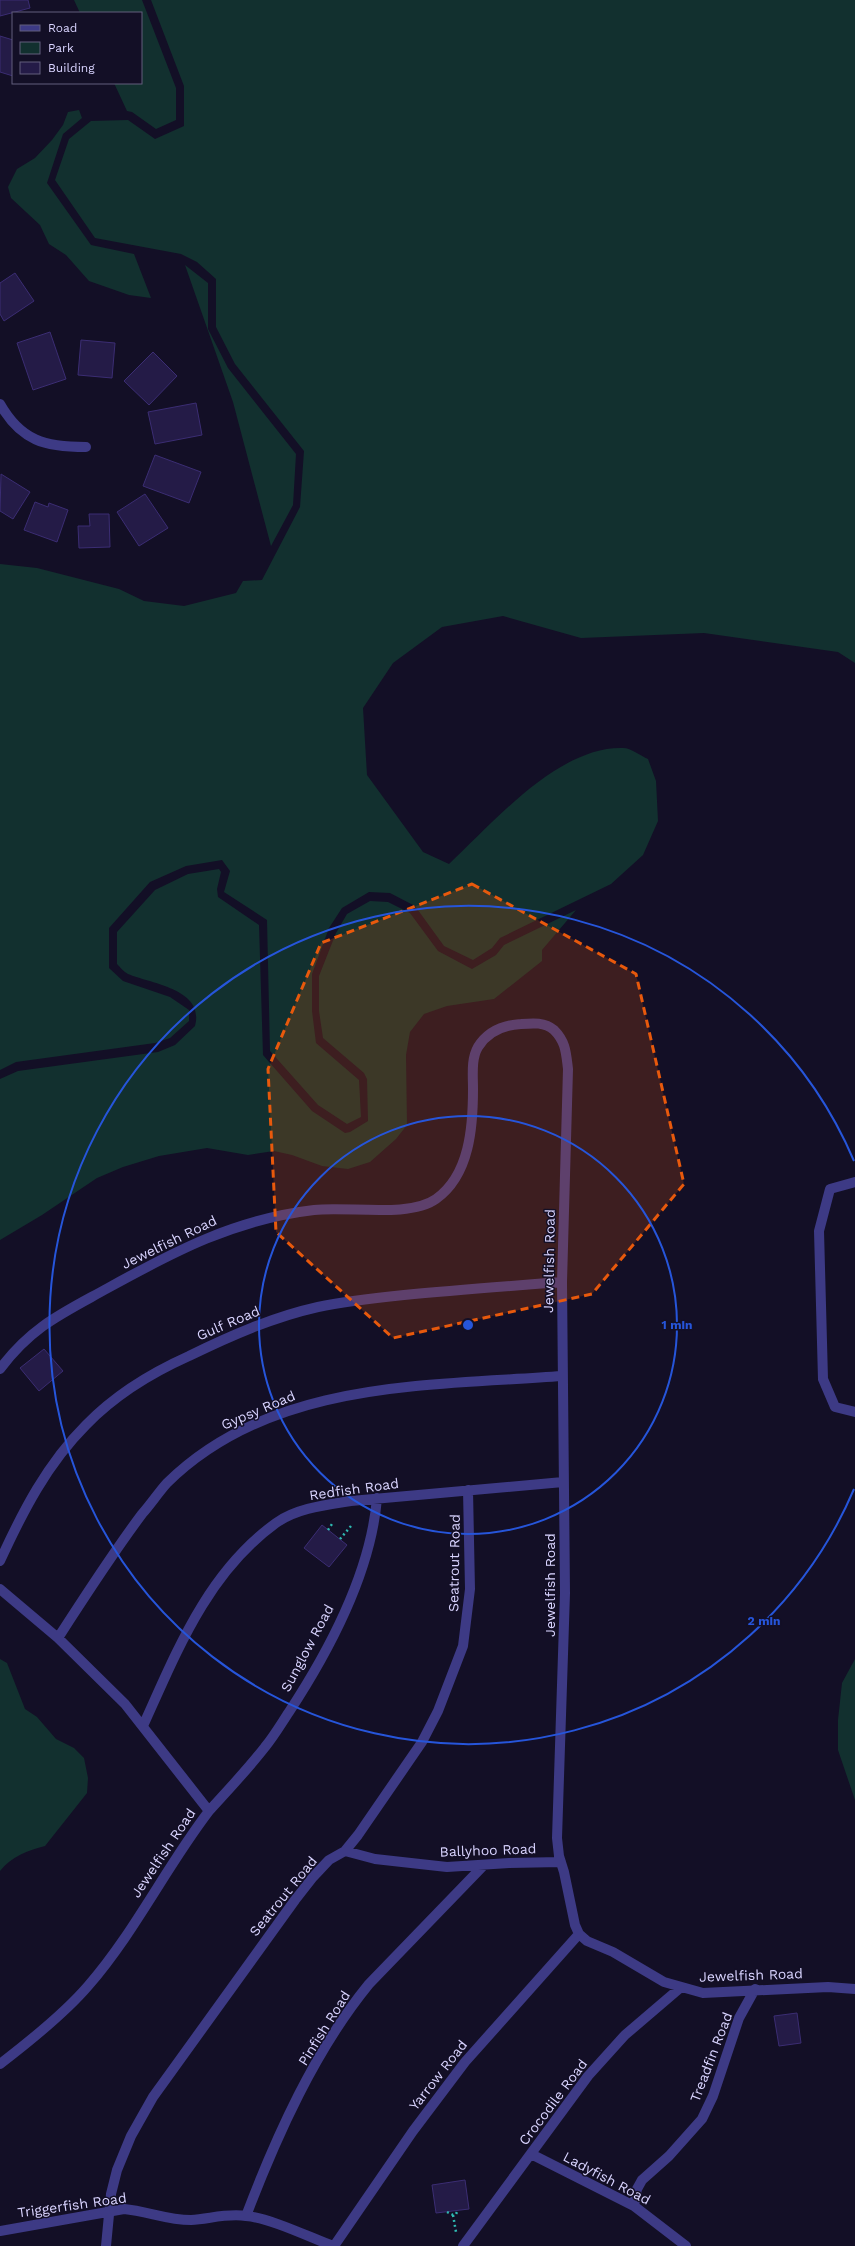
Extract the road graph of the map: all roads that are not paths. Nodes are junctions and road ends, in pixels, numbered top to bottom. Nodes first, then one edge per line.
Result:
1 (0, 404) edge
2 (86, 448) dead end
3 (855, 1182) edge
4 (562, 1282) junction
5 (0, 1369) edge
6 (562, 1376) junction
7 (855, 1412) edge
8 (563, 1482) junction
9 (468, 1490) junction
10 (377, 1498) junction
11 (0, 1561) edge
12 (0, 1589) edge
13 (58, 1638) junction
14 (143, 1726) junction
15 (209, 1811) junction
16 (344, 1851) junction
17 (561, 1862) junction
18 (484, 1865) junction
19 (579, 1934) junction
20 (680, 1988) junction
21 (755, 1989) junction
22 (855, 1989) edge
23 (0, 2064) edge
24 (531, 2154) junction
25 (634, 2206) junction
26 (108, 2212) junction
27 (246, 2216) junction
28 (0, 2231) edge
29 (106, 2246) edge
30 (334, 2246) edge
31 (463, 2246) edge
32 (686, 2246) edge

1 - 2 street
3 - 7 street
4 - 5 street, Jewelfish Road
4 - 6 street, Jewelfish Road
4 - 11 street, Gulf Road
6 - 8 street, Jewelfish Road
6 - 13 street, Gypsy Road
8 - 9 street, Redfish Road
8 - 17 street, Jewelfish Road
9 - 10 street, Redfish Road
9 - 16 street, Seatrout Road
10 - 14 street, Redfish Road
10 - 15 street, Sunglow Road
12 - 13 street, Jewelfish Road
13 - 14 street, Jewelfish Road
14 - 15 street, Jewelfish Road
15 - 23 street, Jewelfish Road
16 - 18 street, Ballyhoo Road
16 - 26 street, Seatrout Road
17 - 18 street, Ballyhoo Road
17 - 19 street, Jewelfish Road
18 - 27 street, Pinfish Road
19 - 20 street, Jewelfish Road
19 - 30 street, Yarrow Road
20 - 21 street, Jewelfish Road
20 - 24 street, Crocodile Road
21 - 22 street, Jewelfish Road
21 - 25 street, Treadfin Road
24 - 25 street, Ladyfish Road
24 - 31 street, Crocodile Road
25 - 32 street, Ladyfish Road
26 - 27 street, Triggerfish Road
26 - 28 street, Triggerfish Road
26 - 29 street, Seatrout Road
27 - 30 street, Triggerfish Road

